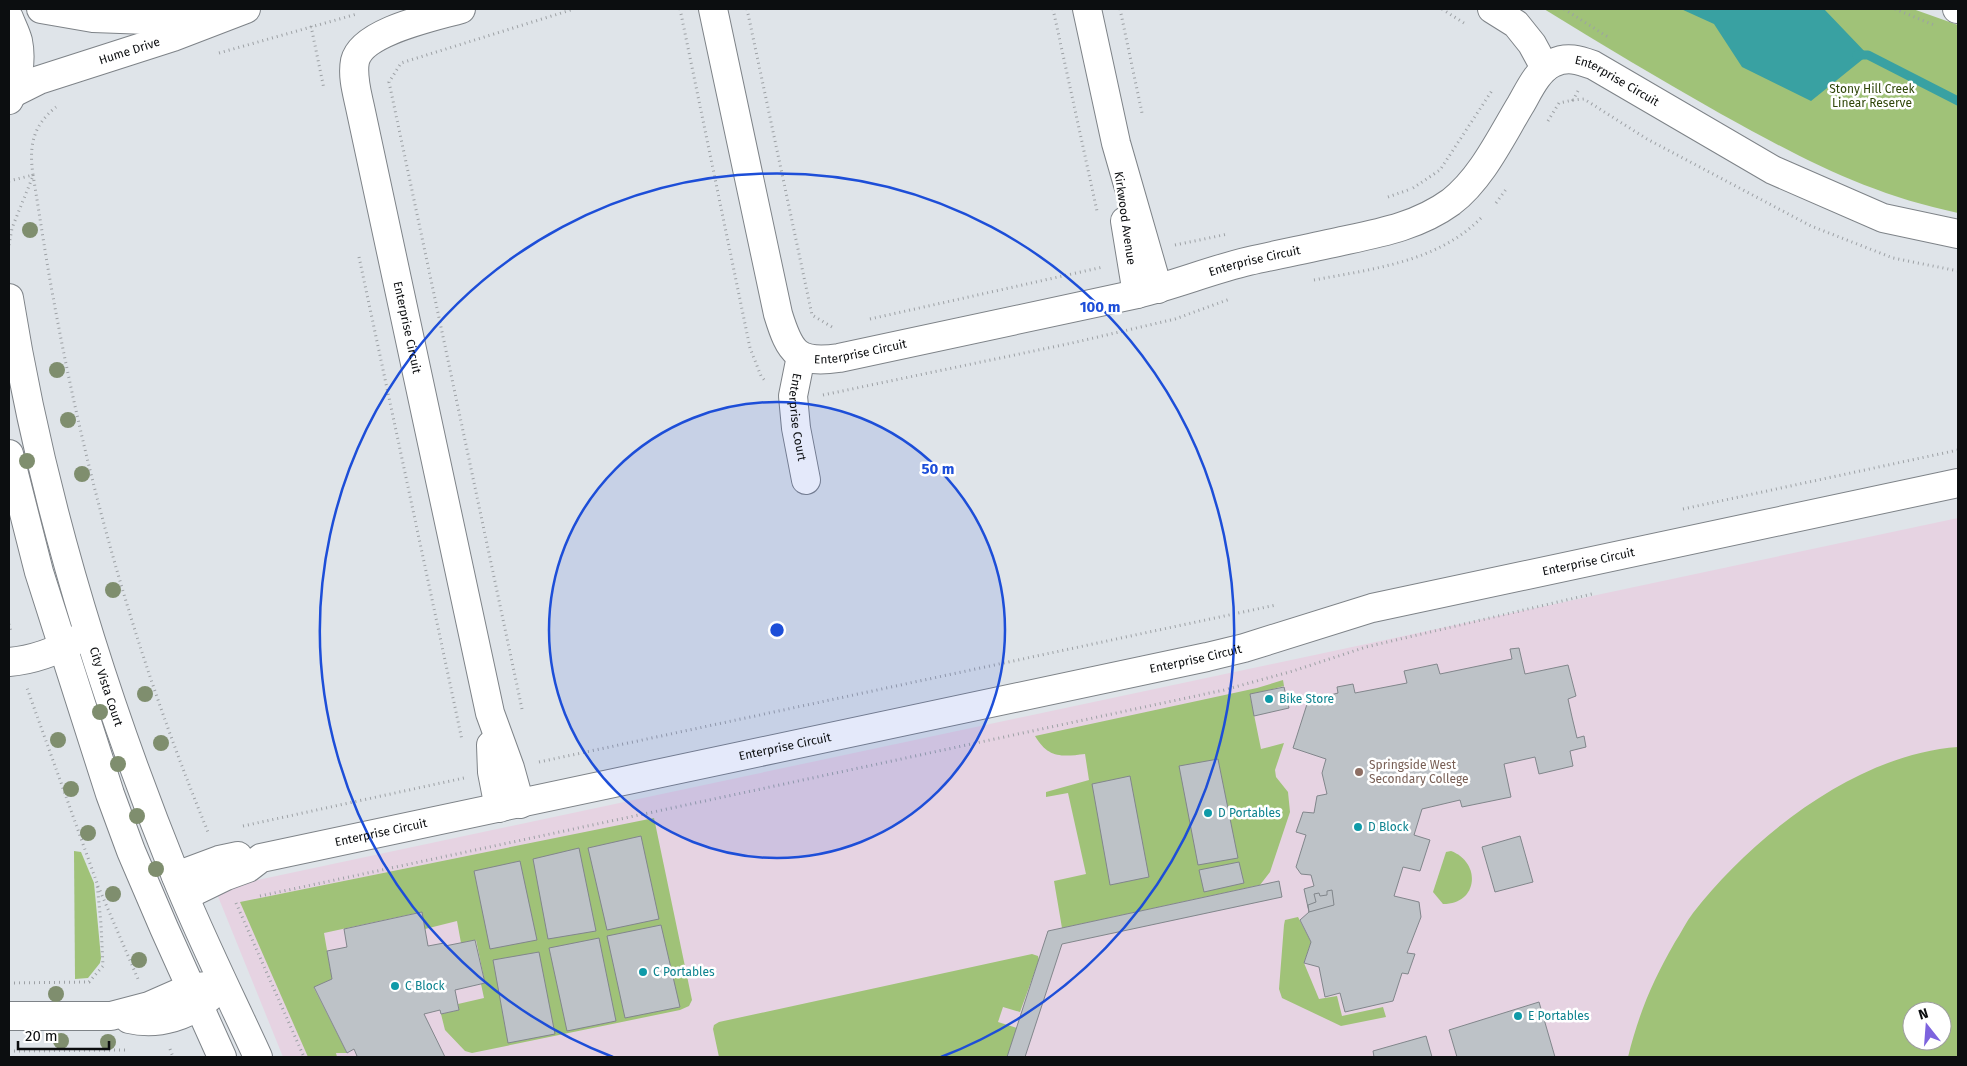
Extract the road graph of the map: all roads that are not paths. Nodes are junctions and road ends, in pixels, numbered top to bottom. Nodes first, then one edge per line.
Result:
1 (41, 9) edge
2 (227, 9) edge
3 (246, 9) edge
4 (461, 9) edge
5 (713, 9) edge
6 (1087, 9) edge
7 (1492, 9) edge
8 (9, 18) edge
9 (1545, 68) junction
10 (11, 96) edge
11 (1958, 234) edge
12 (1147, 291) junction
13 (9, 298) edge
14 (801, 356) junction
15 (9, 454) edge
16 (806, 480) dead end
17 (1958, 483) edge
18 (90, 632) junction
19 (59, 640) junction
20 (12, 647) edge
21 (509, 806) junction
22 (180, 886) junction
23 (224, 984) junction
24 (194, 997) junction
25 (9, 1016) edge
26 (222, 1057) edge
27 (258, 1057) edge

1 - 2 street, Hume Drive
3 - 10 street, Hume Drive
4 - 21 street, Enterprise Circuit
5 - 14 street, Enterprise Circuit
6 - 12 street, Kirkwood Avenue
7 - 9 street
8 - 10 street
9 - 11 street, Enterprise Circuit
9 - 12 street, Enterprise Circuit
12 - 14 street, Enterprise Circuit
13 - 18 street, City Vista Court
14 - 16 street, Enterprise Court
15 - 19 street
17 - 21 street, Enterprise Circuit
18 - 19 street
18 - 22 street, City Vista Court
19 - 20 street
19 - 24 street
21 - 22 street, Enterprise Circuit
22 - 23 street, City Vista Court
23 - 24 street
23 - 27 street, City Vista Court
24 - 25 street
24 - 26 street

